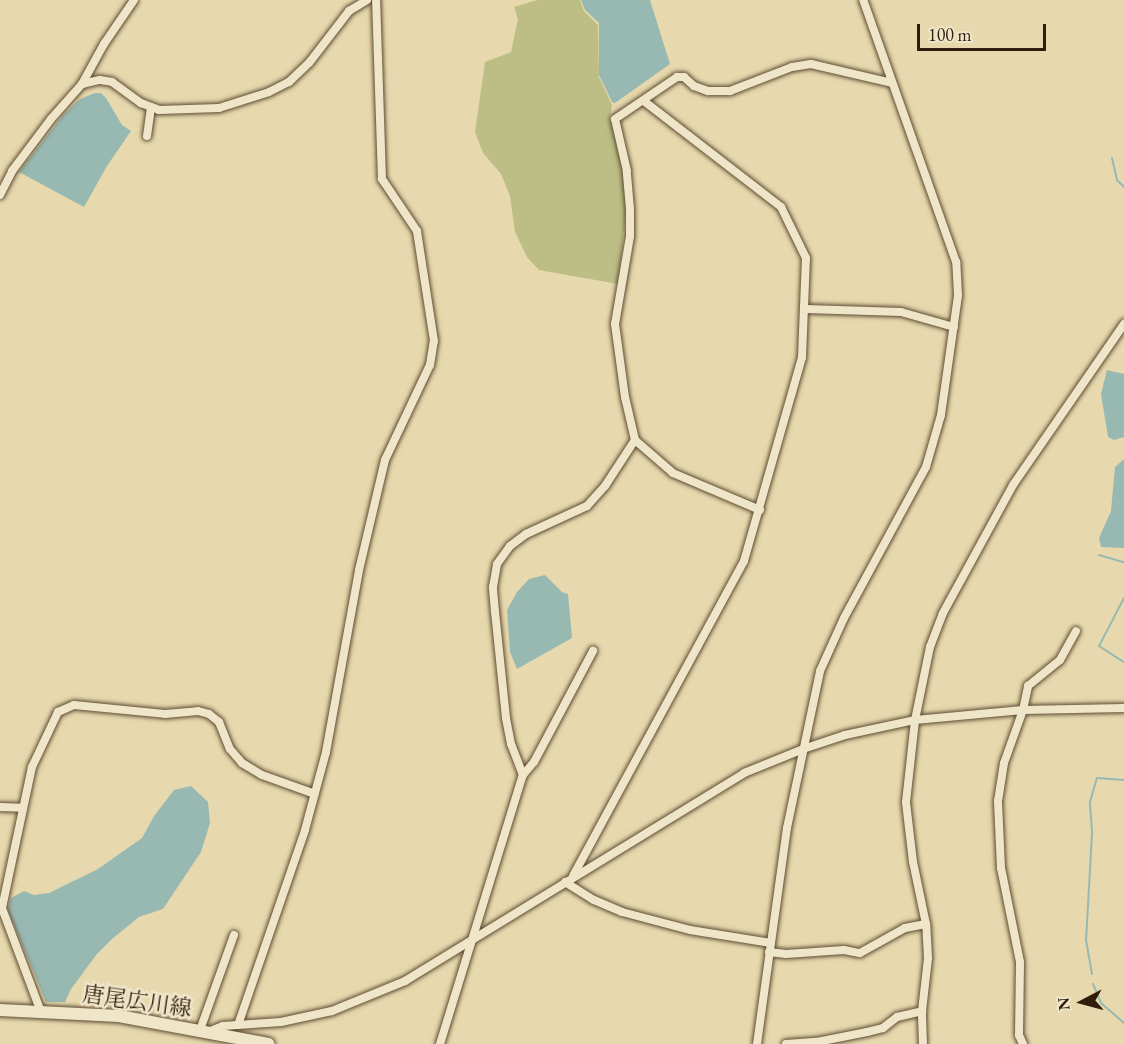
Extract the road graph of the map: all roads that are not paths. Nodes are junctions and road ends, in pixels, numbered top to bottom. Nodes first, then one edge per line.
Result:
1 (134, 0) edge
2 (367, 0) edge
3 (376, 0) edge
4 (863, 0) edge
5 (892, 83) junction
6 (82, 84) junction
7 (644, 101) junction
8 (151, 107) junction
9 (147, 136) dead end
10 (0, 195) edge
11 (806, 309) junction
12 (1124, 324) edge
13 (954, 327) junction
14 (634, 440) junction
15 (760, 510) junction
16 (1076, 631) dead end
17 (593, 651) dead end
18 (1124, 708) edge
19 (1023, 710) junction
20 (915, 720) junction
21 (803, 749) junction
22 (523, 774) junction
23 (315, 794) junction
24 (0, 807) edge
25 (23, 808) junction
26 (569, 879) junction
27 (1, 908) edge
28 (926, 924) junction
29 (234, 935) dead end
30 (472, 942) junction
31 (770, 948) junction
32 (0, 1010) edge
33 (922, 1011) junction
34 (41, 1012) junction
35 (238, 1025) junction
36 (204, 1031) junction
37 (230, 1040) edge
38 (268, 1044) edge
39 (440, 1044) edge
40 (757, 1044) edge
41 (786, 1044) edge
42 (923, 1044) edge
43 (1023, 1044) edge

1 - 6 street
2 - 8 street
3 - 23 street
4 - 5 street
5 - 7 street
5 - 13 street
6 - 8 street
6 - 10 street
7 - 11 street
7 - 14 street
8 - 9 street
11 - 13 street
11 - 15 street
12 - 20 street
13 - 21 street
14 - 15 street
14 - 22 street
15 - 26 street
16 - 19 street
17 - 22 street
18 - 19 street
19 - 20 street
19 - 43 street
20 - 21 street
20 - 28 street
21 - 26 street
21 - 31 street
22 - 30 street
23 - 25 street
23 - 35 street
24 - 25 street
25 - 27 street
26 - 30 street
26 - 31 street
27 - 34 street
28 - 31 street
28 - 33 street
29 - 36 street
30 - 35 street
30 - 39 street
31 - 40 street
32 - 34 main road, 唐尾広川線
33 - 41 street
33 - 42 street
34 - 36 main road, 唐尾広川線
35 - 36 street
36 - 37 main road, 唐尾広川線
37 - 38 main road, 唐尾広川線

